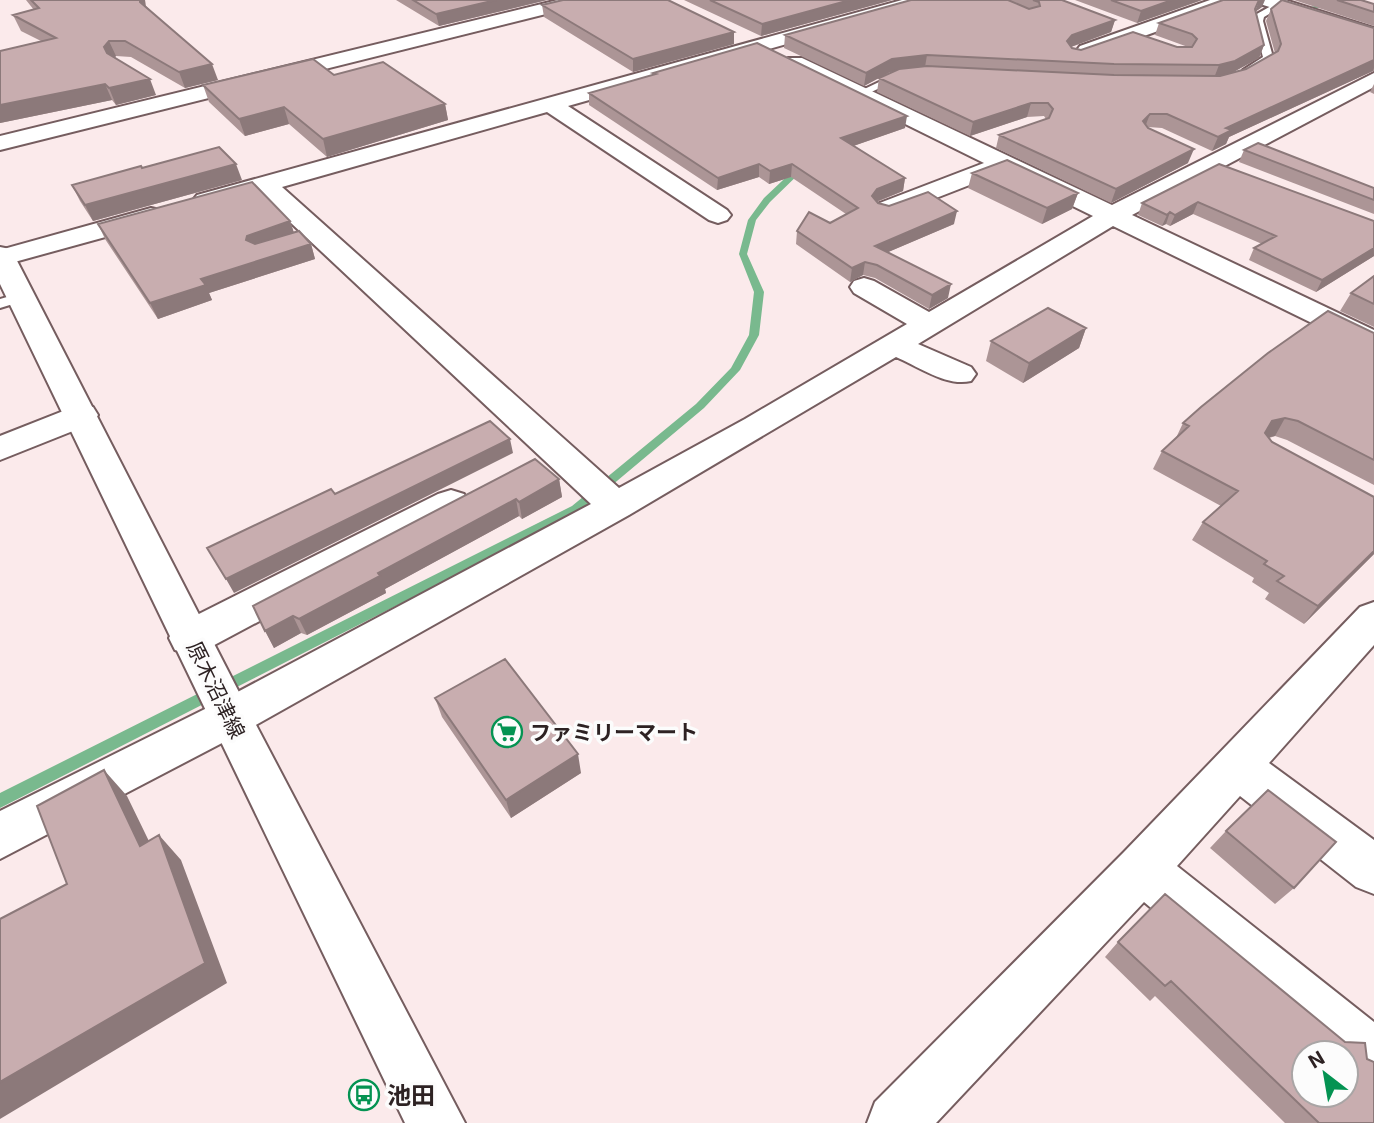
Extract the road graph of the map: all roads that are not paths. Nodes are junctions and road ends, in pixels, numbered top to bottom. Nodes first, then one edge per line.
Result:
1 (580, 0) edge
2 (922, 0) edge
3 (1227, 0) edge
4 (889, 3) edge
5 (1278, 4) edge
6 (1126, 30) junction
7 (735, 34) edge
8 (1374, 34) edge
9 (1154, 44) edge
10 (758, 46) junction
11 (1076, 54) edge
12 (916, 73) edge
13 (1235, 78) edge
14 (1374, 79) edge
15 (158, 84) dead end
16 (871, 98) junction
17 (196, 102) junction
18 (551, 104) junction
19 (997, 137) edge
20 (0, 143) edge
21 (971, 146) junction
22 (1189, 152) edge
23 (1005, 163) junction
24 (1213, 163) junction
25 (1238, 172) edge
26 (264, 184) junction
27 (886, 209) edge
28 (718, 215) dead end
29 (1113, 215) junction
30 (0, 257) edge
31 (864, 287) dead end
32 (11, 301) edge
33 (928, 324) junction
34 (1374, 341) edge
35 (894, 345) junction
36 (960, 374) dead end
37 (81, 415) junction
38 (0, 449) edge
39 (555, 449) junction
40 (518, 468) edge
41 (482, 487) edge
42 (616, 506) junction
43 (1374, 618) edge
44 (213, 685) junction
45 (1237, 766) junction
46 (0, 836) edge
47 (1142, 869) junction
48 (1374, 870) edge
49 (1363, 1049) edge
50 (436, 1123) edge
51 (896, 1123) edge

1 - 17 street
2 - 4 street
3 - 6 street
4 - 10 street
5 - 8 street
5 - 13 lane
6 - 9 street
6 - 11 street
7 - 10 street
10 - 16 street
10 - 18 street
12 - 16 lane
14 - 24 street
15 - 17 street
16 - 21 street
17 - 20 street
18 - 26 street
18 - 28 street
19 - 21 street
21 - 23 street
22 - 24 street
23 - 27 street
23 - 29 street
24 - 25 street
24 - 29 street
26 - 30 street
26 - 39 street
29 - 33 street
29 - 34 street
30 - 32 street, 原木沼津線
31 - 33 street
32 - 37 street, 原木沼津線
33 - 35 street
35 - 36 street
35 - 42 street
37 - 38 street
37 - 44 street, 原木沼津線
39 - 40 street
39 - 42 street
41 - 44 street
42 - 44 street
43 - 45 street
44 - 46 street
44 - 50 street, 原木沼津線
45 - 47 street
45 - 48 street
47 - 49 street
47 - 51 street

